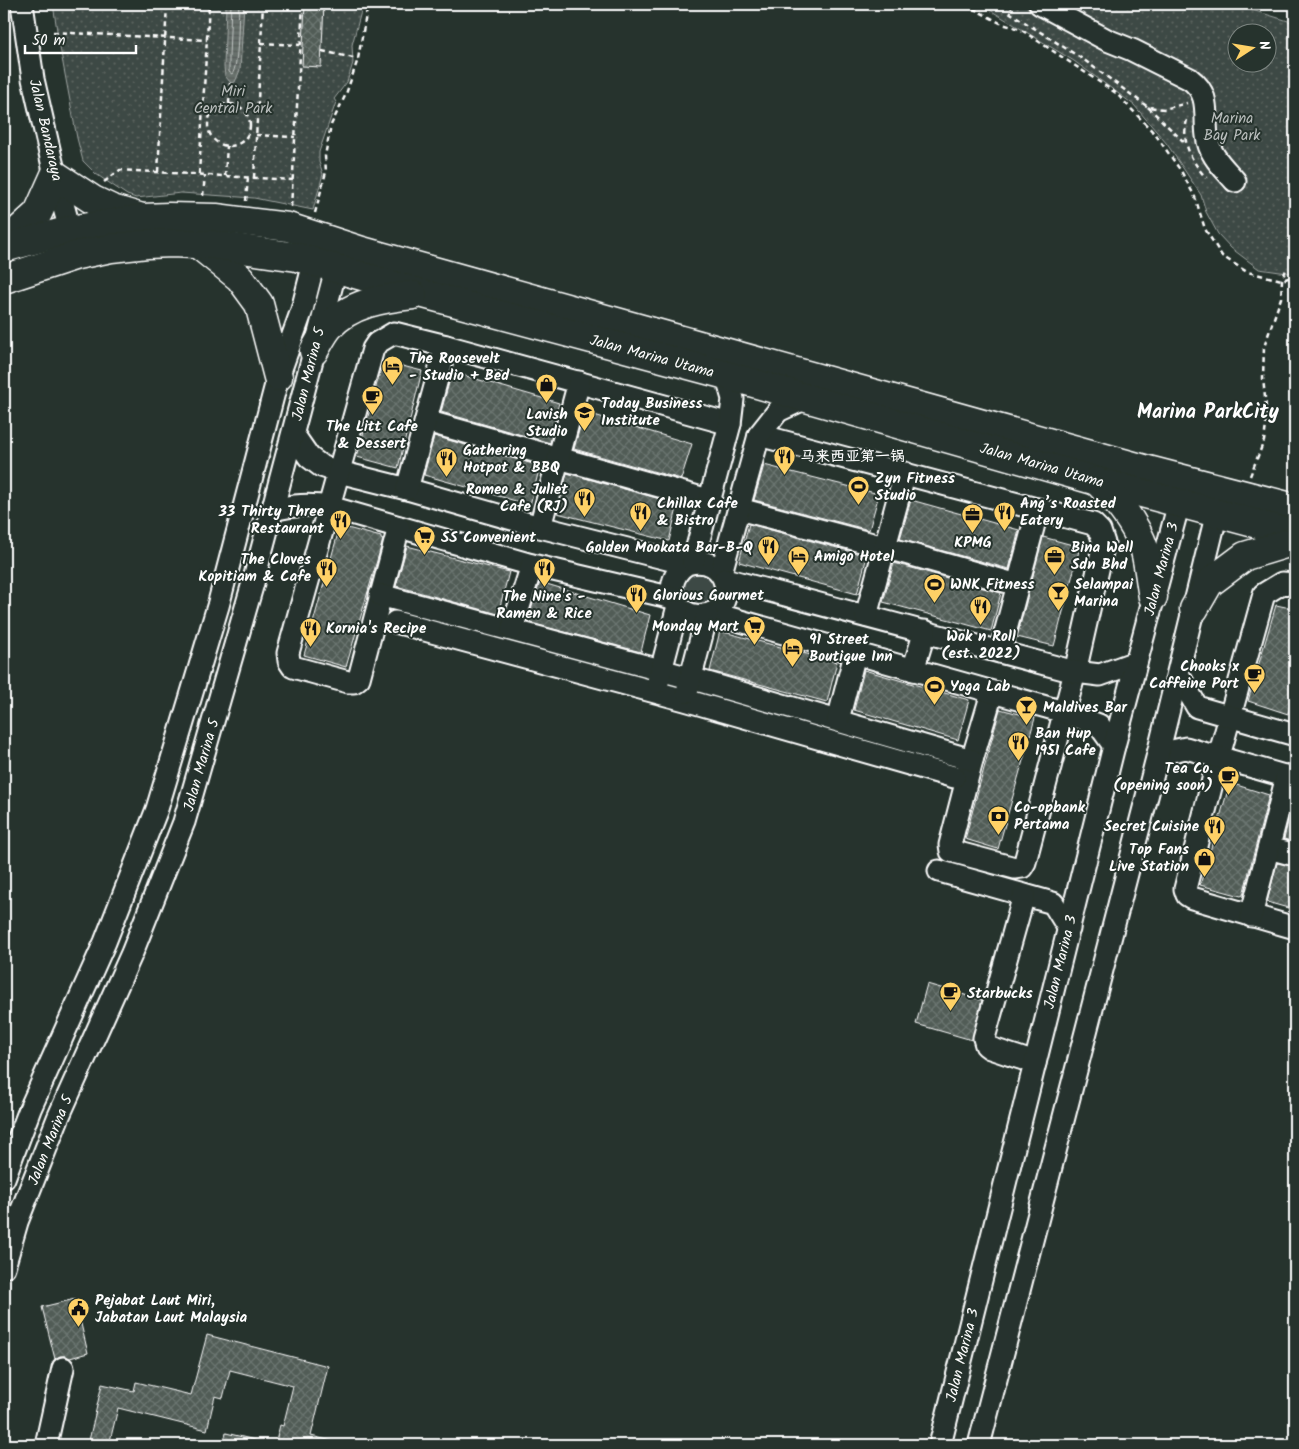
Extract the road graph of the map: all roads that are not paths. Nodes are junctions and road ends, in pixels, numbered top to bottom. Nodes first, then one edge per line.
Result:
1 (22, 4) edge
2 (1040, 4) edge
3 (55, 175) junction
4 (1235, 181) dead end
5 (143, 218) junction
6 (4, 241) edge
7 (73, 243) junction
8 (199, 245) junction
9 (325, 245) junction
10 (4, 248) edge
11 (4, 279) edge
12 (424, 294) junction
13 (446, 346) junction
14 (314, 351) junction
15 (726, 376) junction
16 (278, 377) junction
17 (580, 382) junction
18 (804, 399) junction
19 (426, 421) junction
20 (730, 424) junction
21 (293, 434) junction
22 (759, 434) junction
23 (559, 458) junction
24 (339, 472) junction
25 (905, 473) junction
26 (1097, 481) junction
27 (407, 489) junction
28 (1182, 491) junction
29 (709, 500) junction
30 (1220, 502) junction
31 (330, 507) junction
32 (1295, 508) edge
33 (740, 509) junction
34 (1038, 509) junction
35 (273, 510) junction
36 (399, 527) junction
37 (540, 527) junction
38 (1295, 534) edge
39 (1295, 543) edge
40 (884, 547) junction
41 (690, 563) junction
42 (532, 565) junction
43 (723, 576) junction
44 (1295, 584) edge
45 (1018, 585) junction
46 (380, 595) junction
47 (1153, 597) junction
48 (676, 602) junction
49 (1194, 609) junction
50 (709, 614) junction
51 (866, 616) junction
52 (395, 622) dead end
53 (512, 629) junction
54 (925, 631) junction
55 (1000, 652) junction
56 (855, 654) junction
57 (1136, 662) junction
58 (661, 670) junction
59 (913, 670) junction
60 (1075, 672) junction
61 (1178, 674) junction
62 (690, 678) junction
63 (655, 692) junction
64 (992, 693) junction
65 (685, 700) junction
66 (1064, 712) junction
67 (1230, 718) junction
68 (838, 720) junction
69 (1295, 735) edge
70 (1114, 746) junction
71 (1158, 754) junction
72 (1219, 756) junction
73 (972, 760) junction
74 (954, 777) dead end
75 (1291, 778) edge
76 (1269, 848) junction
77 (1295, 855) edge
78 (939, 871) dead end
79 (1079, 888) junction
80 (1024, 895) junction
81 (1054, 903) junction
82 (1251, 916) junction
83 (1295, 928) edge
84 (1069, 929) junction
85 (1035, 1063) junction
86 (4, 1178) edge
87 (4, 1267) edge
88 (63, 1368) dead end
89 (46, 1445) edge
90 (940, 1445) edge
91 (979, 1445) edge

1 - 3 street, Jalan Bandaraya
2 - 4 street
3 - 5 main road
3 - 6 main road
3 - 7 street, Jalan Bandaraya
5 - 7 main road, Jalan Marina Utama
5 - 9 main road, Jalan Marina Utama
7 - 8 main road, Jalan Marina Utama
7 - 10 main road, Jalan Marina Utama
7 - 11 main road, Jalan Marina Utama
8 - 9 main road, Jalan Marina Utama
8 - 16 main road
9 - 12 main road, Jalan Marina Utama
9 - 14 street, Jalan Marina 5
9 - 16 street, Jalan Marina 5
9 - 28 main road, Jalan Marina Utama
12 - 14 main road
12 - 15 main road, Jalan Marina Utama
13 - 17 street
13 - 19 street
13 - 24 street
14 - 21 street, Jalan Marina 5
15 - 18 main road, Jalan Marina Utama
15 - 20 street
16 - 86 street, Jalan Marina 5
17 - 20 street
17 - 23 street
18 - 22 street
18 - 26 main road, Jalan Marina Utama
19 - 23 street
19 - 27 street
20 - 29 street
21 - 24 street
21 - 35 street, Jalan Marina 5
22 - 25 street
22 - 33 street
23 - 29 street
23 - 37 street
24 - 27 street
24 - 31 street
25 - 34 street
25 - 40 street
26 - 28 main road, Jalan Marina Utama
26 - 47 main road
27 - 37 street
28 - 30 main road, Jalan Marina Utama
28 - 47 street, Jalan Marina 3
29 - 41 street
30 - 32 main road, Jalan Marina Utama
30 - 38 main road, Jalan Marina Utama
30 - 49 street
31 - 35 street
31 - 36 street
31 - 46 street
33 - 40 street
33 - 43 street
34 - 45 street
34 - 60 street
35 - 87 street, Jalan Marina 5
36 - 42 street
36 - 46 street
37 - 41 street
39 - 49 main road
40 - 45 street
40 - 51 street
41 - 43 street
41 - 48 street
42 - 48 street
42 - 53 street
43 - 50 street
43 - 51 street
44 - 67 street
45 - 55 street
46 - 53 street
47 - 57 street, Jalan Marina 3
48 - 50 street
48 - 58 street
49 - 61 street
50 - 56 street
50 - 62 street
51 - 54 street
52 - 63 street
53 - 58 street
54 - 55 street
54 - 59 street
55 - 60 street
56 - 59 street
56 - 68 street
57 - 60 street
57 - 70 street, Jalan Marina 3
58 - 62 street
58 - 63 street
59 - 64 street
60 - 66 street
61 - 67 street
61 - 71 street
62 - 65 street
62 - 68 street
63 - 65 street
64 - 66 street
64 - 73 street
65 - 74 street
66 - 70 street
66 - 73 street
67 - 69 street
67 - 72 street
68 - 73 street
70 - 79 street, Jalan Marina 3
71 - 72 street
71 - 91 street
72 - 75 street
72 - 82 street
75 - 76 street
76 - 77 street
76 - 82 street
78 - 80 street
79 - 81 street
79 - 84 street, Jalan Marina 3
80 - 81 street
80 - 85 street
81 - 84 street
82 - 83 street
84 - 85 street, Jalan Marina 3
85 - 90 street, Jalan Marina 3
88 - 89 street

